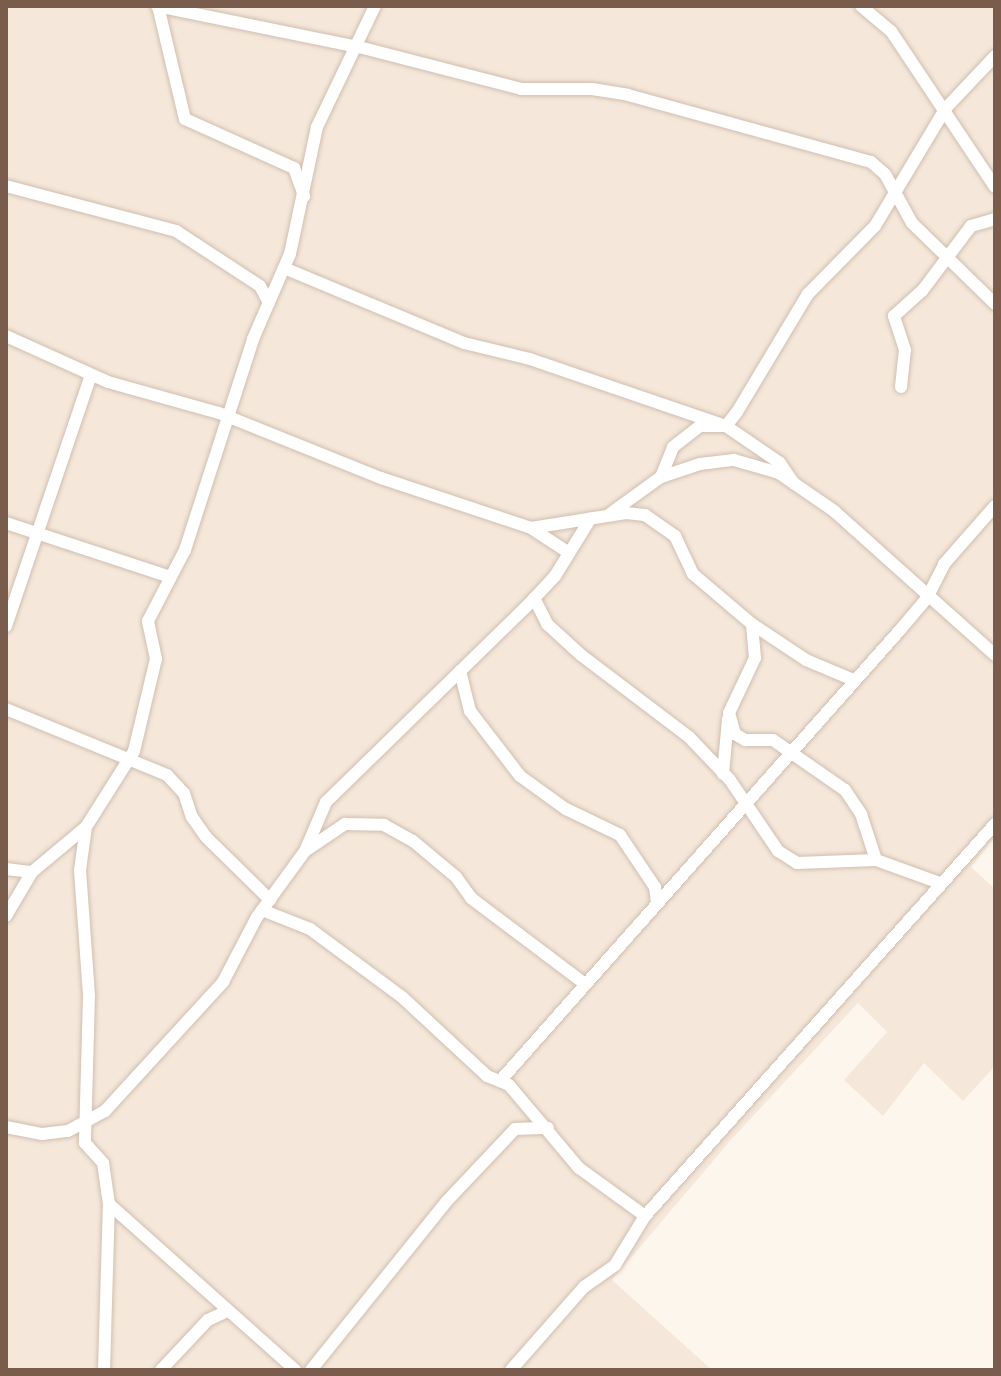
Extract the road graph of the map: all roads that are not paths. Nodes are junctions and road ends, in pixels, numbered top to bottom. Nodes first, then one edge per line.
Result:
1 (157, 6) edge
2 (375, 6) edge
3 (861, 6) edge
4 (359, 47) junction
5 (995, 56) edge
6 (946, 108) junction
7 (6, 186) edge
8 (995, 187) edge
9 (895, 191) junction
10 (305, 199) junction
11 (995, 219) edge
12 (946, 256) junction
13 (284, 268) junction
14 (269, 303) junction
15 (995, 304) edge
16 (6, 336) edge
17 (91, 375) junction
18 (901, 387) dead end
19 (232, 419) junction
20 (726, 426) junction
21 (661, 477) junction
22 (794, 484) junction
23 (995, 506) edge
24 (611, 513) junction
25 (591, 518) junction
26 (6, 523) edge
27 (531, 528) junction
28 (37, 533) junction
29 (566, 551) junction
30 (170, 577) junction
31 (534, 598) junction
32 (927, 598) junction
33 (752, 624) junction
34 (6, 626) edge
35 (995, 655) edge
36 (460, 671) junction
37 (851, 679) junction
38 (6, 709) edge
39 (729, 716) junction
40 (792, 754) junction
41 (130, 758) junction
42 (723, 774) junction
43 (745, 804) junction
44 (995, 824) edge
45 (86, 827) junction
46 (305, 851) junction
47 (876, 860) junction
48 (6, 869) edge
49 (32, 872) junction
50 (940, 883) junction
51 (657, 904) junction
52 (266, 905) junction
53 (6, 916) edge
54 (585, 984) junction
55 (500, 1081) junction
56 (85, 1125) junction
57 (6, 1127) edge
58 (548, 1128) junction
59 (109, 1204) junction
60 (645, 1216) junction
61 (227, 1311) junction
62 (104, 1370) edge
63 (161, 1370) edge
64 (295, 1370) edge
65 (311, 1370) edge
66 (511, 1370) edge

1 - 4 street
1 - 10 street
2 - 4 street
3 - 6 street
4 - 9 street
4 - 10 street
5 - 6 street
6 - 8 street
6 - 9 street
7 - 14 street
9 - 12 street
9 - 20 street
10 - 13 street
11 - 12 street
12 - 15 street
12 - 18 street
13 - 14 street
13 - 20 street
14 - 19 street
16 - 17 street
17 - 19 street
17 - 28 street
19 - 27 street
19 - 30 street
20 - 21 street
20 - 22 street
21 - 22 street
21 - 24 street
22 - 32 street
23 - 32 street
24 - 25 street
24 - 33 street
25 - 27 street
25 - 29 street
26 - 28 street
27 - 29 street
28 - 30 street
28 - 34 street
29 - 31 street
30 - 41 street
31 - 36 street
31 - 42 street
32 - 35 street
32 - 37 street
33 - 37 street
33 - 39 street
36 - 46 street
36 - 51 street
37 - 40 street
38 - 41 street
39 - 40 street
39 - 42 street
40 - 43 street
40 - 47 street
41 - 45 street
41 - 52 street
42 - 43 street
43 - 47 street
43 - 51 street
44 - 50 street
45 - 49 street
45 - 56 street
46 - 52 street
46 - 54 street
47 - 50 street
48 - 49 street
49 - 53 street
50 - 60 street
51 - 54 street
52 - 55 street
52 - 56 street
54 - 55 street
55 - 58 street
56 - 57 street
56 - 59 street
58 - 60 street
58 - 65 street
59 - 61 street
59 - 62 street
60 - 66 street
61 - 63 street
61 - 64 street

